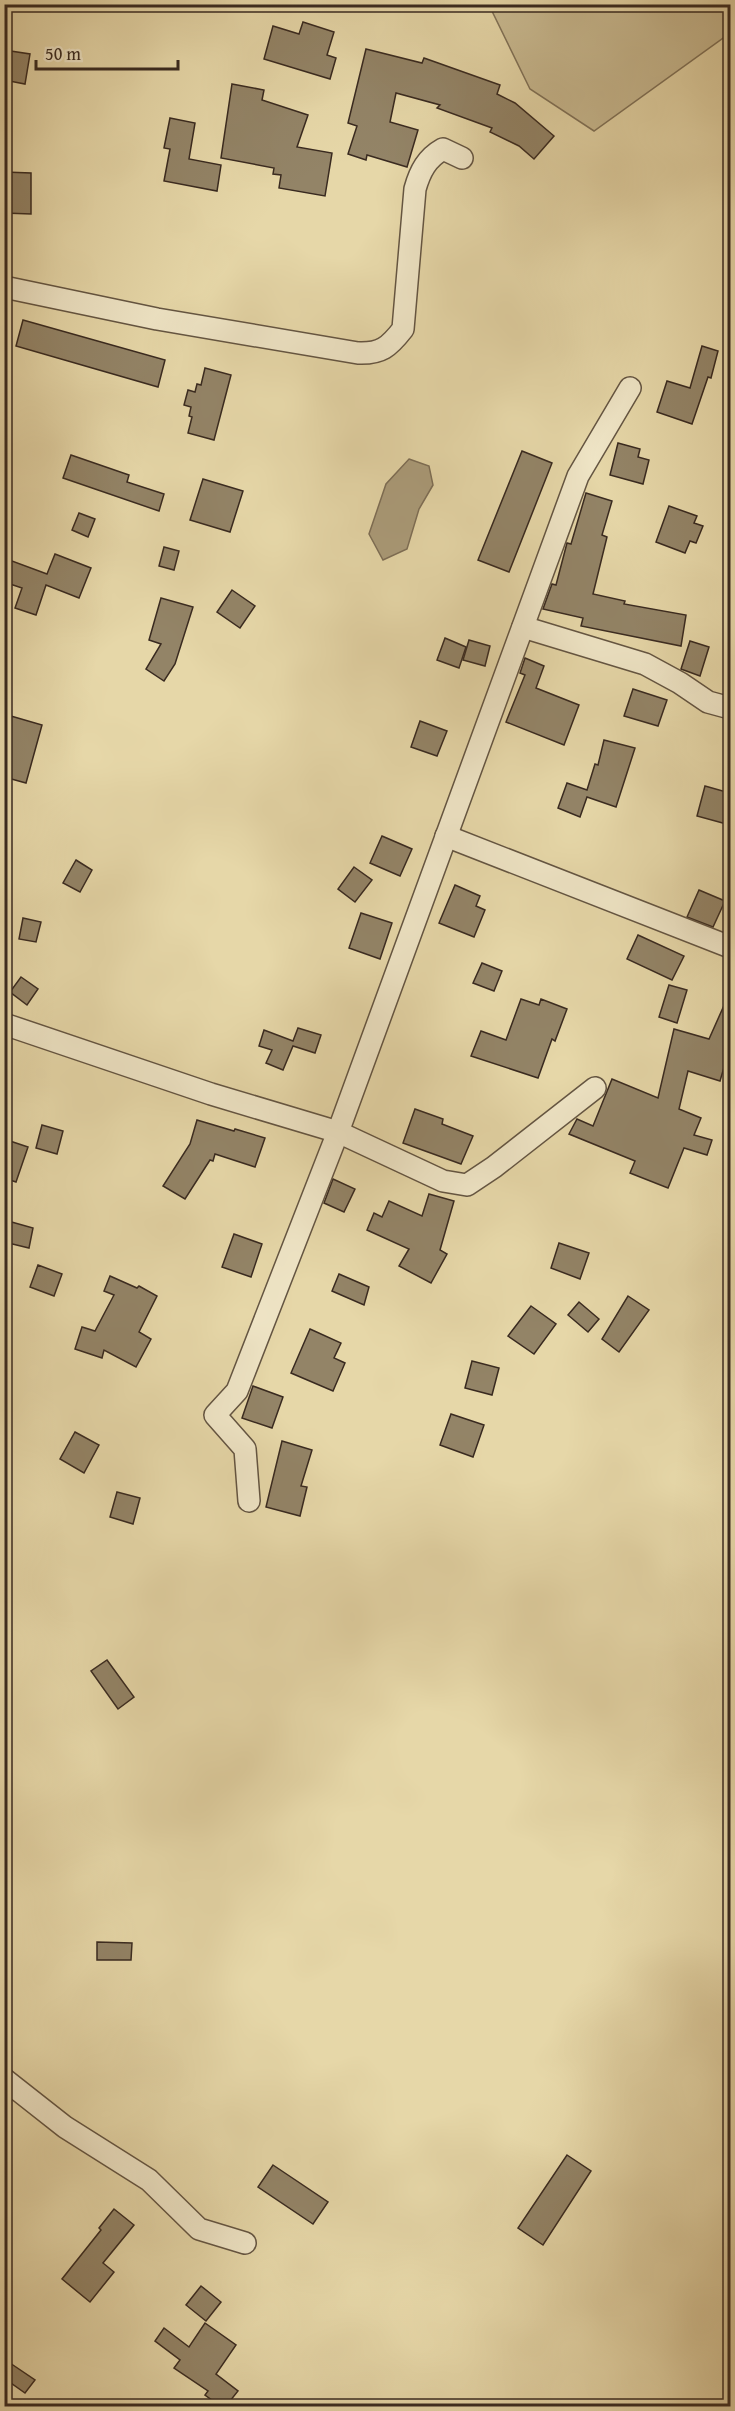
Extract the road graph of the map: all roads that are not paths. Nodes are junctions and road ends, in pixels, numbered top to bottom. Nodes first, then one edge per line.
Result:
1 (462, 158) dead end
2 (4, 287) edge
3 (630, 388) dead end
4 (523, 627) junction
5 (730, 708) edge
6 (446, 836) junction
7 (730, 947) edge
8 (4, 1024) edge
9 (595, 1088) dead end
10 (338, 1132) junction
11 (249, 1501) dead end
12 (4, 2079) edge
13 (245, 2243) dead end

1 - 2 street
3 - 4 street
4 - 5 street
4 - 6 street
6 - 7 street
6 - 10 street
8 - 10 street
9 - 10 street
10 - 11 street
12 - 13 street

